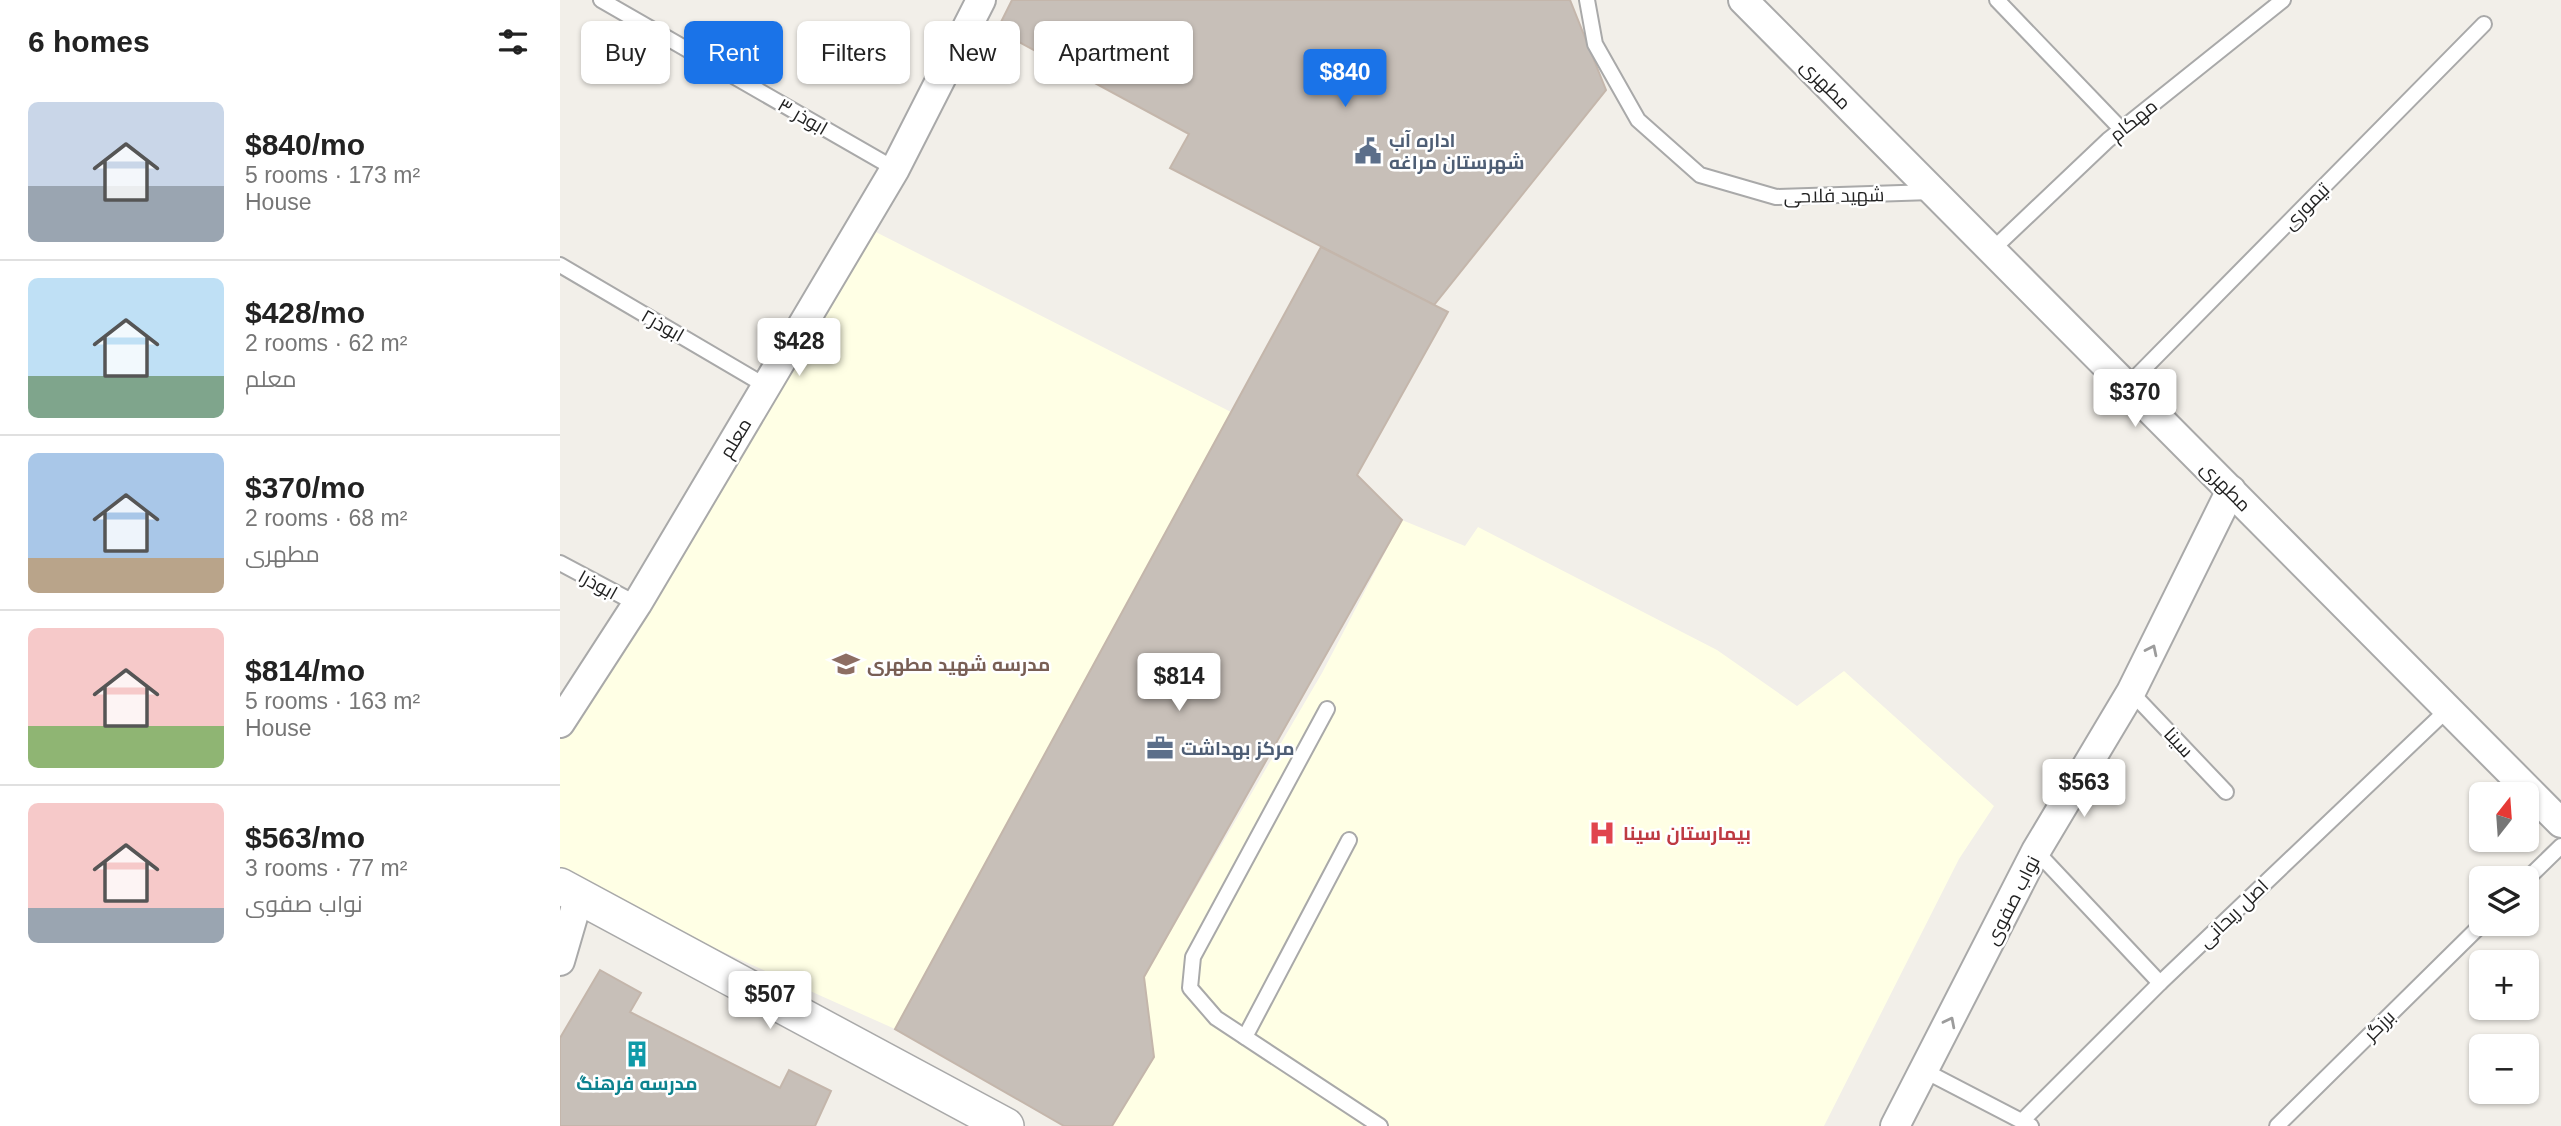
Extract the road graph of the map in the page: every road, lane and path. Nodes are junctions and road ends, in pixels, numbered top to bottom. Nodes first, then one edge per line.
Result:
1 (601, 0) edge
2 (981, 0) edge
3 (1587, 0) edge
4 (1743, 0) edge
5 (1997, 0) edge
6 (2283, 0) edge
7 (2484, 24) dead end
8 (2121, 129) junction
9 (895, 169) junction
10 (1934, 192) junction
11 (1992, 250) junction
12 (560, 265) edge
13 (766, 386) junction
14 (2127, 386) junction
15 (2231, 490) junction
16 (560, 563) edge
17 (636, 604) junction
18 (2132, 692) junction
19 (1327, 709) dead end
20 (2448, 709) junction
21 (560, 723) edge
22 (2226, 792) dead end
23 (2561, 823) edge
24 (1349, 840) dead end
25 (2561, 846) edge
26 (2036, 851) junction
27 (2539, 867) edge
28 (570, 891) edge
29 (2470, 936) edge
30 (560, 961) edge
31 (2160, 983) junction
32 (1245, 1037) junction
33 (1925, 1072) junction
34 (2026, 1123) edge
35 (1006, 1126) edge
36 (1380, 1126) edge
37 (1895, 1126) edge
38 (2277, 1126) edge

1 - 9 lane, ابوذر ۳
2 - 9 street, معلم
3 - 10 lane, شهید فلاحی
4 - 10 street, مطهری
5 - 8 lane
6 - 8 lane, مهکام
7 - 14 lane, تیموری
8 - 11 lane, مهکام
9 - 13 street, معلم
10 - 11 street, مطهری
11 - 14 street, مطهری
12 - 13 lane, ابوذر۲
13 - 17 street, معلم
14 - 15 street, مطهری
18 -> 15 street, نواب صفوی
15 - 20 street, مطهری
16 - 17 lane, ابوذر۱
17 - 21 street, معلم
18 - 22 lane, سینا
18 - 26 street, نواب صفوی
19 - 32 lane
20 - 23 street, مطهری
20 - 31 lane, اصل ریحانی
24 - 32 lane
25 - 27 lane
26 - 31 lane
33 -> 26 street, نواب صفوی
28 - 30 street
28 - 35 street
29 - 38 lane, برزگر
31 - 34 lane, اصل ریحانی
32 - 36 lane
33 - 34 lane
33 - 37 street, نواب صفوی

